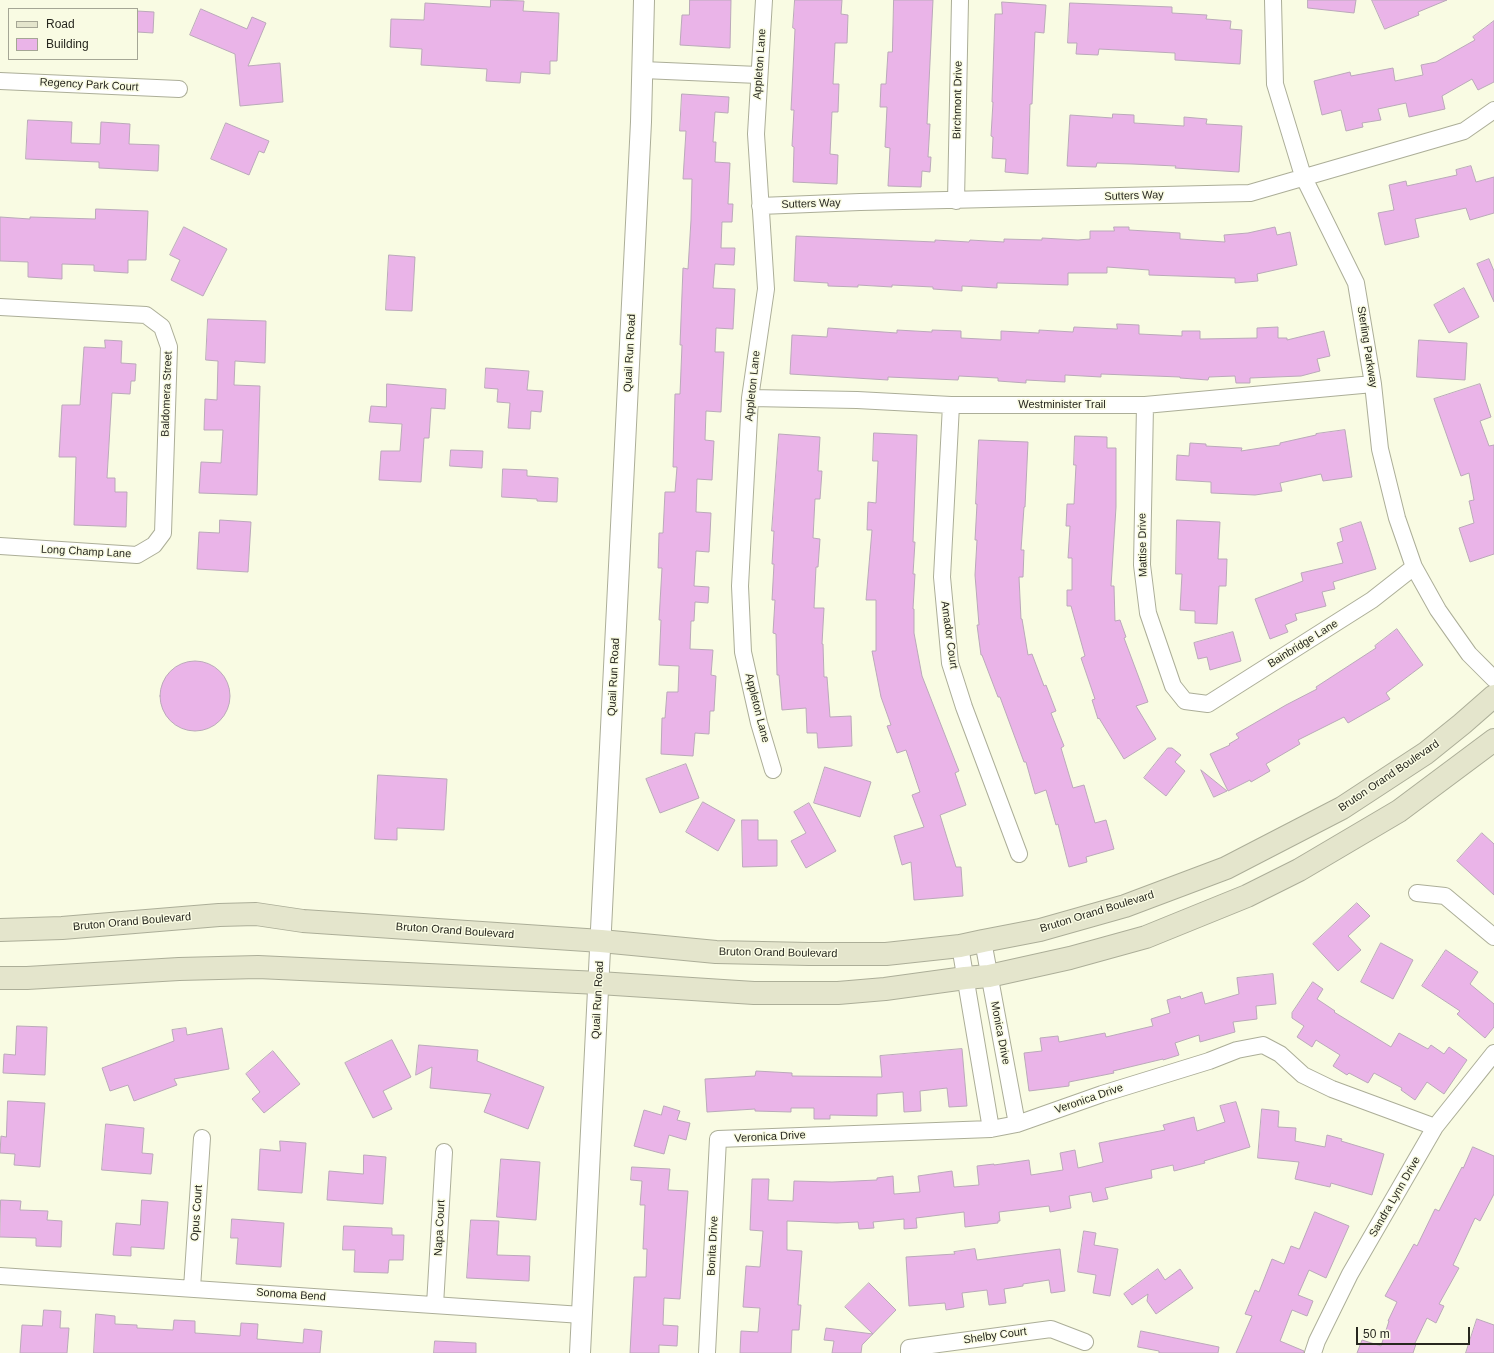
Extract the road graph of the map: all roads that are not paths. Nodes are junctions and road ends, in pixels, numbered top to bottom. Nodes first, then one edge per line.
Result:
1 (644, 0) edge
2 (764, 0) edge
3 (960, 0) edge
4 (1273, 0) edge
5 (642, 70) junction
6 (758, 75) junction
7 (0, 81) edge
8 (179, 89) dead end
9 (1494, 110) edge
10 (1303, 176) junction
11 (956, 200) junction
12 (760, 206) junction
13 (0, 307) edge
14 (1373, 384) junction
15 (750, 398) junction
16 (951, 405) junction
17 (1145, 405) junction
18 (162, 533) joint
19 (0, 546) edge
20 (1414, 567) junction
21 (1494, 679) edge
22 (1494, 696) edge
23 (1185, 701) joint
24 (1494, 740) edge
25 (773, 770) dead end
26 (1019, 854) dead end
27 (1417, 893) dead end
28 (0, 930) edge
29 (1494, 937) edge
30 (601, 941) junction
31 (983, 941) junction
32 (960, 946) junction
33 (989, 976) junction
34 (0, 978) edge
35 (965, 978) junction
36 (599, 983) junction
37 (1494, 1053) edge
38 (1017, 1124) junction
39 (1435, 1127) junction
40 (991, 1129) junction
41 (202, 1138) dead end
42 (718, 1139) joint
43 (444, 1152) dead end
44 (0, 1276) edge
45 (192, 1288) junction
46 (436, 1305) junction
47 (582, 1315) junction
48 (1085, 1342) dead end
49 (580, 1353) edge
50 (707, 1353) edge
51 (909, 1353) edge
52 (1313, 1353) edge

1 - 5 street, Quail Run Road
2 - 6 street, Appleton Lane
3 - 11 street, Birchmont Drive
4 - 10 street, Sterling Parkway
5 - 6 street
5 - 30 street, Quail Run Road
6 - 12 street, Appleton Lane
7 - 8 street, Regency Park Court
9 - 10 street, Sutters Way
10 - 11 street, Sutters Way
10 - 14 street, Sterling Parkway
11 - 12 street, Sutters Way
12 - 15 street, Appleton Lane
13 - 18 street, Baldomera Street
14 - 17 street, Westminister Trail
14 - 20 street, Sterling Parkway
15 - 16 street, Westminister Trail
15 - 25 street, Appleton Lane
16 - 17 street, Westminister Trail
16 - 26 street, Amador Court
17 - 23 street, Mattise Drive
18 - 19 street, Long Champ Lane
20 - 21 street, Sterling Parkway
20 - 23 street, Bainbridge Lane
22 - 31 main road, Bruton Orand Boulevard
24 - 33 main road
27 - 29 street
28 - 30 main road, Bruton Orand Boulevard
30 - 32 main road, Bruton Orand Boulevard
30 - 36 street, Quail Run Road
31 - 32 main road, Bruton Orand Boulevard
31 - 33 street, Monica Drive
32 - 35 street
33 - 35 main road
33 - 38 street, Monica Drive
34 - 36 main road
35 - 36 main road
35 - 40 street
36 - 47 street, Quail Run Road
37 - 39 street, Sandra Lynn Drive
38 - 39 street, Veronica Drive
38 - 40 street, Veronica Drive
39 - 52 street, Sandra Lynn Drive
40 - 42 street, Veronica Drive
41 - 45 street, Opus Court
42 - 50 street, Bonita Drive
43 - 46 street, Napa Court
44 - 45 street, Sonoma Bend
45 - 46 street, Sonoma Bend
46 - 47 street, Sonoma Bend
47 - 49 street, Quail Run Road
48 - 51 street, Shelby Court

